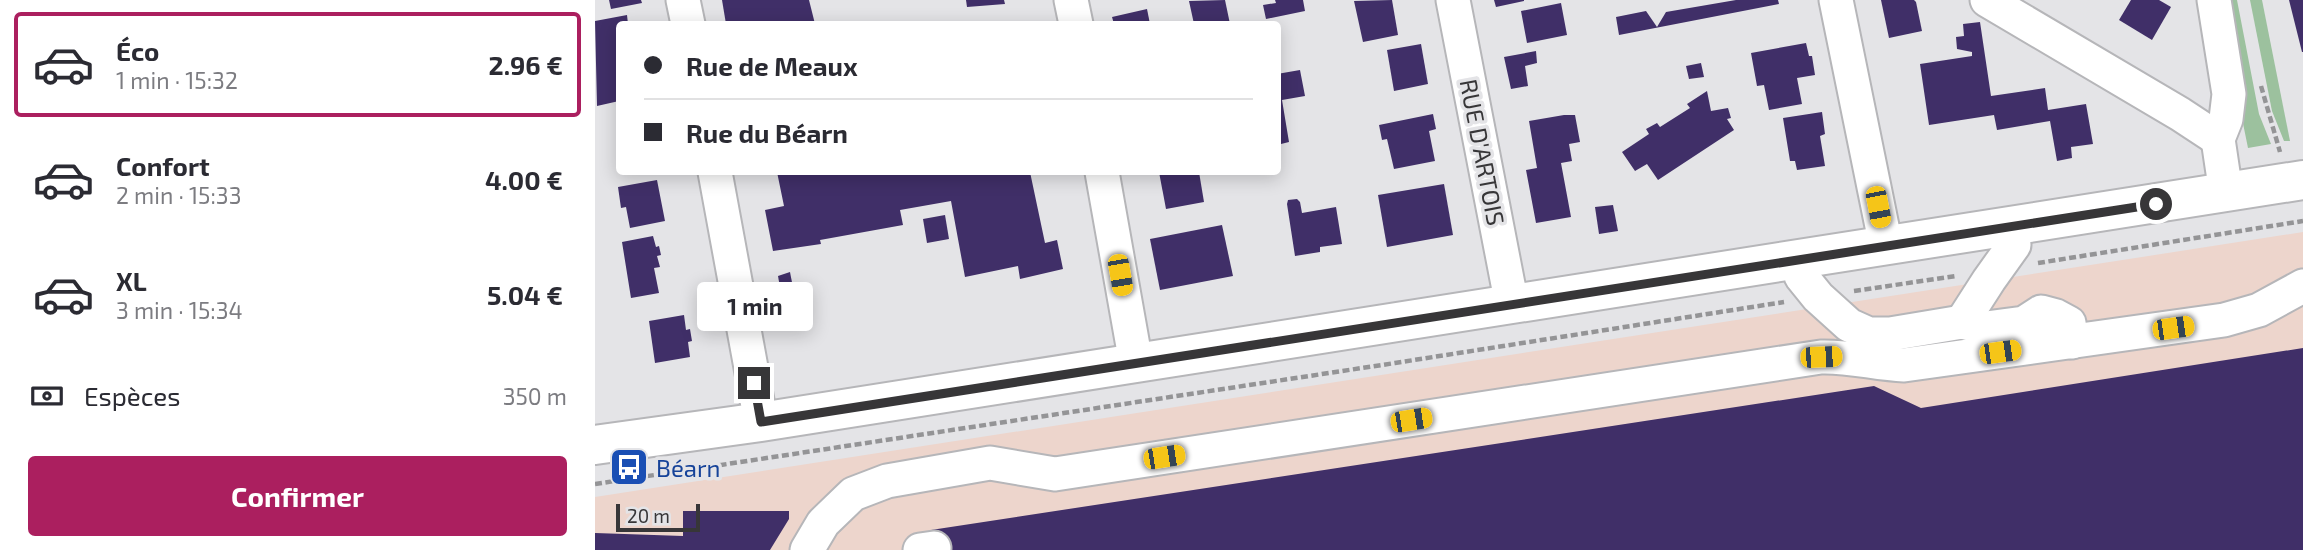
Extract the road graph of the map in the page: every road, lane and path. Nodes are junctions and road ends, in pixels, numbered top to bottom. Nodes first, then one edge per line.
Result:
1 (683, 0) edge
2 (1071, 0) edge
3 (1453, 0) edge
4 (1836, 0) edge
5 (1987, 0) edge
6 (2214, 0) edge
7 (687, 21) edge
8 (1075, 21) edge
9 (2260, 80) dead end
10 (2218, 139) junction
11 (716, 175) edge
12 (1103, 175) edge
13 (2294, 181) edge
14 (2226, 193) junction
15 (2303, 221) edge
16 (2012, 226) junction
17 (1886, 246) junction
18 (1799, 260) junction
19 (1996, 270) junction
20 (2303, 286) edge
21 (1845, 292) dead end
22 (1785, 302) dead end
23 (1512, 305) junction
24 (1962, 322) junction
25 (2072, 342) junction
26 (1136, 363) junction
27 (761, 422) junction
28 (595, 444) edge
29 (595, 484) edge
30 (807, 550) edge

1 - 7 street
2 - 8 street
3 - 23 street, RUE D'ARTOIS
4 - 17 street
5 - 10 street
6 - 10 street
9 - 13 path
10 - 14 street
11 - 27 street
12 - 26 street
13 - 14 main road
14 - 16 main road
15 - 19 path
16 - 17 main road
16 - 19 street
17 - 18 main road
18 - 23 main road
18 - 24 street
19 - 21 path
19 - 24 street
20 - 25 street
22 - 29 path
23 - 26 main road
24 - 25 street
25 - 30 street
26 - 27 main road
27 - 28 main road

